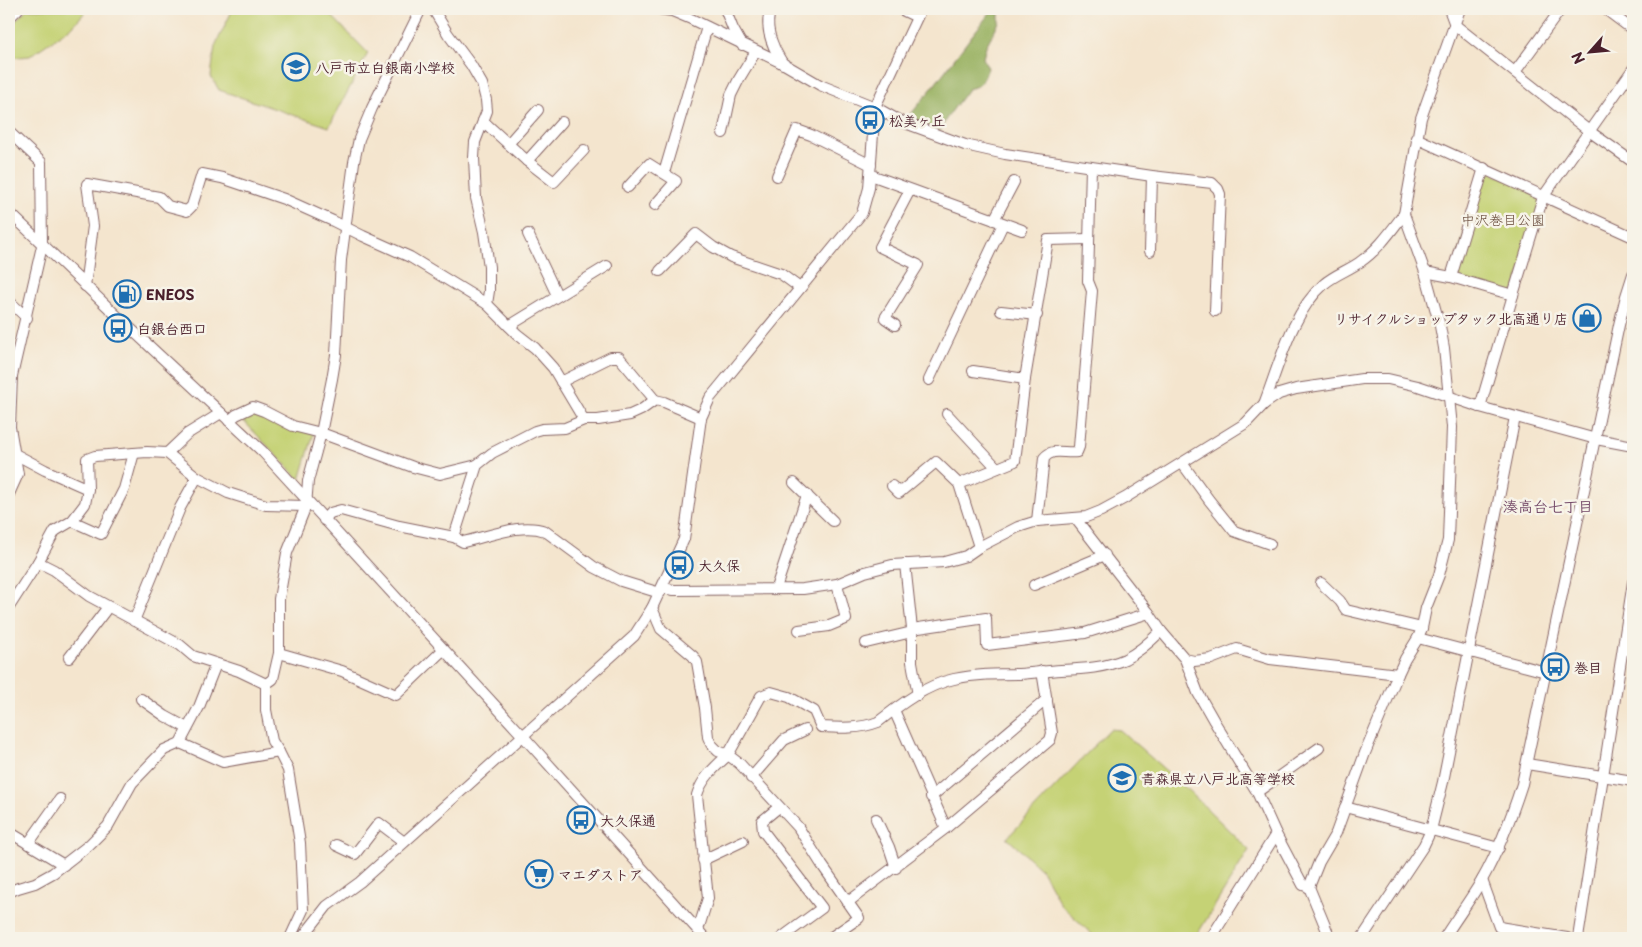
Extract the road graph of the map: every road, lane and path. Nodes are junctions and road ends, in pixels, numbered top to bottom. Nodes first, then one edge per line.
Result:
1 (18, 9) edge
2 (421, 9) edge
3 (433, 9) edge
4 (659, 9) edge
5 (725, 9) edge
6 (771, 9) edge
7 (900, 9) edge
8 (1449, 9) edge
9 (1460, 9) edge
10 (1561, 9) edge
11 (1605, 9) edge
12 (919, 13) edge
13 (690, 14) edge
14 (9, 18) edge
15 (1455, 25) junction
16 (707, 27) junction
17 (1633, 30) edge
18 (742, 45) junction
19 (756, 51) junction
20 (784, 64) junction
21 (1633, 69) edge
22 (1515, 72) junction
23 (875, 107) junction
24 (538, 110) dead end
25 (482, 120) junction
26 (562, 122) dead end
27 (1589, 131) junction
28 (9, 132) edge
29 (723, 133) dead end
30 (1416, 138) junction
31 (508, 144) junction
32 (584, 150) dead end
33 (527, 161) junction
34 (1633, 162) edge
35 (1091, 167) junction
36 (1484, 168) junction
37 (871, 170) junction
38 (664, 173) junction
39 (777, 176) dead end
40 (1152, 176) junction
41 (1014, 182) dead end
42 (628, 187) dead end
43 (910, 190) junction
44 (1544, 197) junction
45 (655, 205) dead end
46 (9, 212) edge
47 (1404, 214) junction
48 (999, 222) junction
49 (345, 227) junction
50 (1022, 230) dead end
51 (528, 234) dead end
52 (1633, 237) edge
53 (1089, 239) junction
54 (42, 246) junction
55 (1150, 251) dead end
56 (607, 266) dead end
57 (660, 271) dead end
58 (1425, 272) junction
59 (1633, 274) edge
60 (1451, 277) junction
61 (85, 286) junction
62 (800, 288) junction
63 (557, 295) junction
64 (1513, 296) junction
65 (9, 302) edge
66 (487, 304) junction
67 (1000, 311) dead end
68 (1215, 311) dead end
69 (1037, 315) junction
70 (27, 318) junction
71 (895, 325) dead end
72 (509, 326) junction
73 (973, 371) dead end
74 (929, 380) dead end
75 (1025, 380) junction
76 (561, 382) junction
77 (1450, 398) junction
78 (656, 400) junction
79 (1264, 404) junction
80 (10, 405) edge
81 (1480, 407) junction
82 (221, 413) junction
83 (947, 414) dead end
84 (1515, 417) junction
85 (701, 418) junction
86 (584, 420) junction
87 (229, 421) junction
88 (321, 433) junction
89 (1596, 440) junction
90 (1633, 446) edge
91 (134, 453) junction
92 (167, 453) junction
93 (14, 454) junction
94 (1182, 463) junction
95 (477, 465) junction
96 (997, 468) junction
97 (197, 477) junction
98 (794, 483) dead end
99 (959, 484) junction
100 (892, 486) dead end
101 (88, 489) junction
102 (9, 494) edge
103 (807, 495) junction
104 (306, 504) junction
105 (1074, 518) junction
106 (324, 520) junction
107 (72, 521) junction
108 (833, 521) dead end
109 (1037, 521) junction
110 (454, 538) junction
111 (1270, 544) dead end
112 (979, 547) junction
113 (1105, 556) junction
114 (38, 562) junction
115 (905, 564) junction
116 (1633, 582) edge
117 (1321, 583) dead end
118 (836, 584) junction
119 (1034, 585) dead end
120 (776, 588) junction
121 (661, 590) junction
122 (9, 607) edge
123 (108, 607) junction
124 (652, 608) junction
125 (1149, 613) junction
126 (134, 621) junction
127 (798, 630) dead end
128 (912, 630) junction
129 (1161, 631) junction
130 (1420, 633) junction
131 (866, 643) dead end
132 (443, 650) junction
133 (1468, 651) junction
134 (279, 653) junction
135 (69, 658) dead end
136 (1185, 659) junction
137 (216, 664) junction
138 (1042, 672) junction
139 (1546, 672) junction
140 (1398, 674) junction
141 (266, 684) junction
142 (918, 694) junction
143 (141, 699) dead end
144 (1047, 699) junction
145 (894, 710) junction
146 (187, 728) junction
147 (805, 730) dead end
148 (523, 736) junction
149 (180, 742) junction
150 (1319, 748) dead end
151 (279, 752) junction
152 (728, 755) junction
153 (1527, 764) junction
154 (1602, 776) junction
155 (751, 778) junction
156 (1633, 781) edge
157 (1257, 792) junction
158 (931, 797) junction
159 (60, 799) dead end
160 (779, 807) junction
161 (1345, 807) junction
162 (876, 819) dead end
163 (946, 828) junction
164 (1431, 830) junction
165 (9, 832) edge
166 (1276, 834) junction
167 (743, 841) dead end
168 (404, 842) junction
169 (28, 844) junction
170 (336, 845) dead end
171 (1499, 848) junction
172 (703, 860) junction
173 (64, 865) junction
174 (896, 868) junction
175 (1482, 880) junction
176 (1309, 887) junction
177 (9, 892) edge
178 (848, 902) junction
179 (698, 930) junction
180 (1325, 937) edge
181 (290, 938) edge
182 (302, 938) edge
183 (705, 938) edge
184 (780, 938) edge
185 (830, 938) edge
186 (1211, 938) edge
187 (1362, 938) edge
188 (1444, 938) edge
189 (1567, 938) edge
190 (1578, 938) edge

1 - 14 street
2 - 49 street
3 - 25 street
4 - 13 street
5 - 18 street
6 - 20 street
7 - 12 street
8 - 15 street
9 - 15 street
10 - 22 street
11 - 17 street
12 - 23 street
13 - 16 street
15 - 22 street
15 - 30 street
16 - 18 street
16 - 38 street
18 - 19 street
19 - 20 street
19 - 29 street
20 - 23 street
21 - 27 street
22 - 27 street
23 - 35 street
23 - 37 street
24 - 31 street
25 - 31 street
25 - 66 street
26 - 33 street
27 - 34 street
27 - 44 street
28 - 54 street
30 - 36 street
30 - 47 street
31 - 33 street
32 - 33 street
35 - 40 street
35 - 53 street
36 - 44 street
36 - 60 street
37 - 39 street
37 - 43 street
37 - 62 street
38 - 42 street
38 - 45 street
40 - 55 street
40 - 68 street
41 - 48 street
43 - 48 street
43 - 71 street
44 - 52 street
44 - 64 street
46 - 54 street
47 - 58 street
47 - 79 street
48 - 50 street
48 - 74 street
49 - 61 street
49 - 66 street
49 - 88 street
51 - 63 street
53 - 69 street
53 - 109 street
54 - 61 street
54 - 70 street
56 - 63 street
57 - 62 street
58 - 60 street
58 - 77 street
59 - 89 street
60 - 64 street
61 - 82 street
62 - 85 street
63 - 72 street
64 - 81 street
65 - 70 street
66 - 72 street
67 - 69 street
69 - 75 street
70 - 80 street
72 - 76 street
73 - 75 street
75 - 96 street
76 - 78 street
76 - 86 street
77 - 79 street
77 - 81 street
77 - 130 street
78 - 85 street
78 - 86 street
79 - 94 street
80 - 93 street
81 - 84 street
82 - 87 street
82 - 92 street
83 - 96 street
84 - 89 street
84 - 133 street
85 - 121 street
86 - 95 street
87 - 88 street
87 - 104 street
88 - 95 street
88 - 104 street
89 - 90 street
89 - 139 street
91 - 92 street
91 - 101 street
91 - 107 street
92 - 97 street
93 - 101 street
93 - 102 street
94 - 105 street
94 - 111 street
95 - 110 street
96 - 99 street
97 - 104 street
97 - 126 street
98 - 103 street
99 - 100 street
99 - 112 street
101 - 107 street
103 - 108 street
103 - 120 street
104 - 106 street
104 - 134 street
105 - 109 street
105 - 113 street
106 - 110 street
106 - 132 street
107 - 114 street
109 - 112 street
110 - 121 street
112 - 115 street
113 - 119 street
113 - 125 street
114 - 122 street
114 - 123 street
115 - 118 street
115 - 128 street
116 - 154 street
117 - 130 street
118 - 120 street
118 - 127 street
120 - 121 street
121 - 124 street
123 - 126 street
123 - 135 street
124 - 148 street
124 - 152 street
125 - 128 street
125 - 129 street
126 - 137 street
128 - 131 street
128 - 142 street
129 - 136 street
129 - 138 street
130 - 133 street
130 - 140 street
132 - 134 street
132 - 148 street
133 - 139 street
133 - 164 street
134 - 141 street
136 - 140 street
136 - 157 street
137 - 141 street
137 - 146 street
138 - 142 street
138 - 144 street
139 - 153 street
140 - 161 street
141 - 151 street
142 - 145 street
143 - 146 street
144 - 158 street
144 - 163 street
145 - 152 street
145 - 158 street
146 - 149 street
147 - 155 street
148 - 168 street
148 - 179 street
149 - 151 street
149 - 173 street
150 - 157 street
151 - 181 street
152 - 155 street
152 - 172 street
153 - 154 street
153 - 171 street
154 - 156 street
154 - 190 street
155 - 160 street
157 - 166 street
158 - 163 street
159 - 169 street
160 - 178 street
160 - 184 street
161 - 164 street
161 - 176 street
162 - 174 street
163 - 174 street
164 - 171 street
164 - 187 street
165 - 169 street
166 - 176 street
166 - 186 street
167 - 172 street
168 - 170 street
168 - 182 street
169 - 173 street
171 - 175 street
172 - 179 street
173 - 177 street
174 - 178 street
175 - 188 street
175 - 189 street
176 - 180 street
178 - 185 street
179 - 183 street

